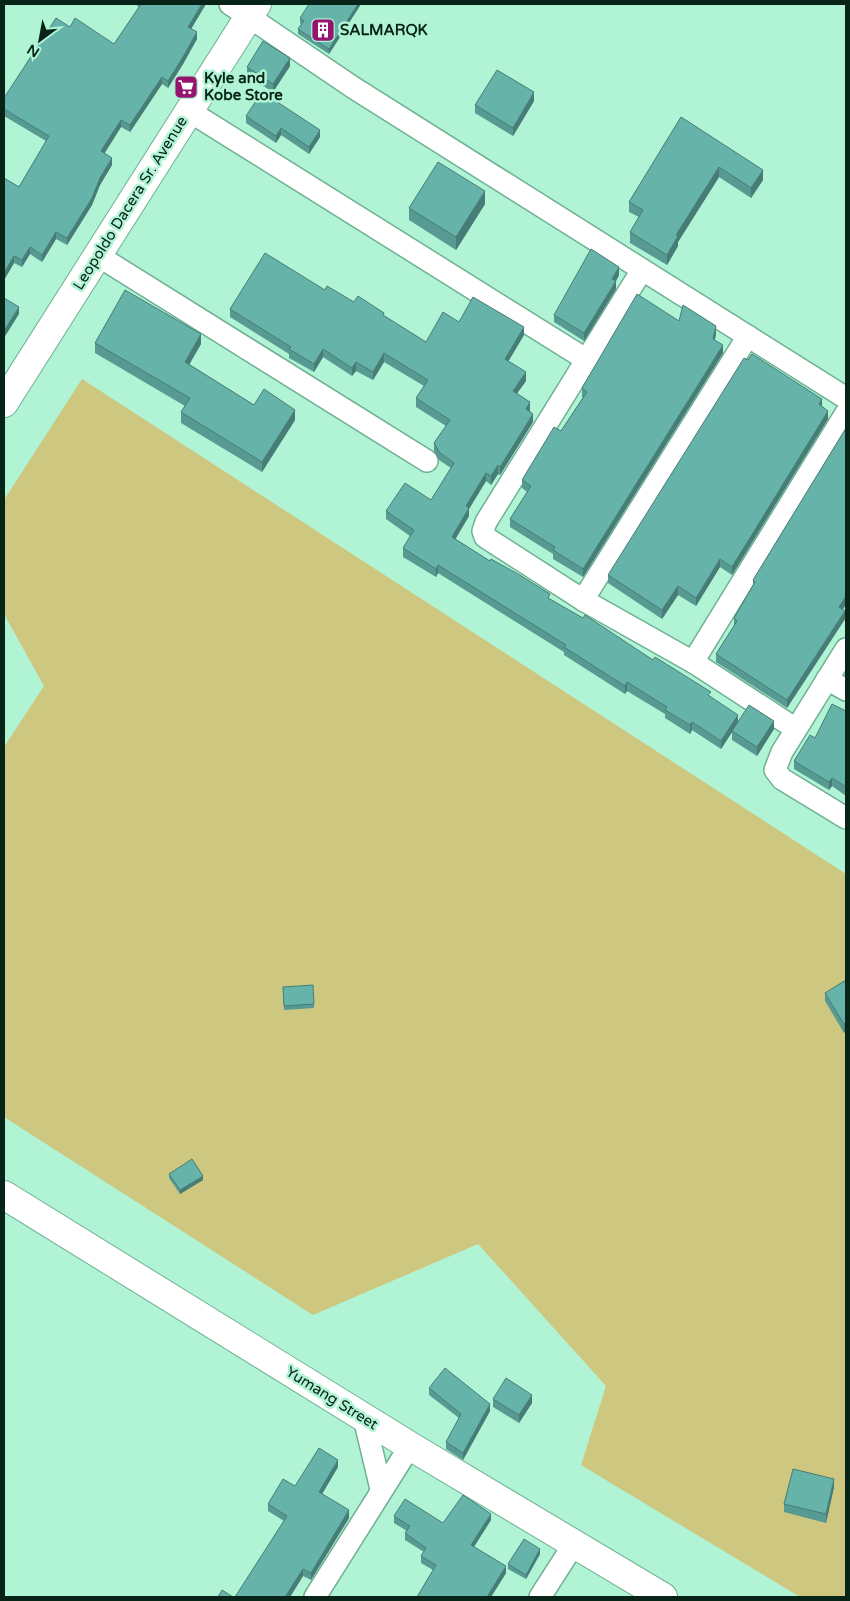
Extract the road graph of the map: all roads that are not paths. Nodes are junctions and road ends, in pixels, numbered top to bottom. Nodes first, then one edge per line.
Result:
1 (245, 8) edge
2 (189, 111) junction
3 (97, 255) junction
4 (642, 270) junction
5 (748, 336) junction
6 (587, 360) junction
7 (846, 398) edge
8 (4, 400) edge
9 (846, 413) edge
10 (427, 461) dead end
11 (583, 600) junction
12 (846, 649) edge
13 (693, 662) junction
14 (827, 679) junction
15 (846, 690) edge
16 (796, 729) junction
17 (846, 818) edge
18 (4, 1195) edge
19 (364, 1418) junction
20 (410, 1446) junction
21 (381, 1489) junction
22 (574, 1544) junction
23 (315, 1597) edge
24 (540, 1597) edge
25 (663, 1597) edge

1 - 2 main road, Leopoldo Dacera Sr. Avenue
1 - 4 street
2 - 3 main road, Leopoldo Dacera Sr. Avenue
2 - 6 street
3 - 8 main road, Leopoldo Dacera Sr. Avenue
3 - 10 street
4 - 5 street
4 - 6 street
5 - 7 street
5 - 11 street
6 - 11 street
9 - 13 street
11 - 13 street
12 - 14 street
13 - 16 street
14 - 15 street
14 - 16 street
16 - 17 street
18 - 19 main road, Yumang Street
19 - 20 main road, Yumang Street
19 - 21 street
20 - 21 street
20 - 22 main road, Yumang Street
21 - 23 street
22 - 24 street
22 - 25 main road, Yumang Street

